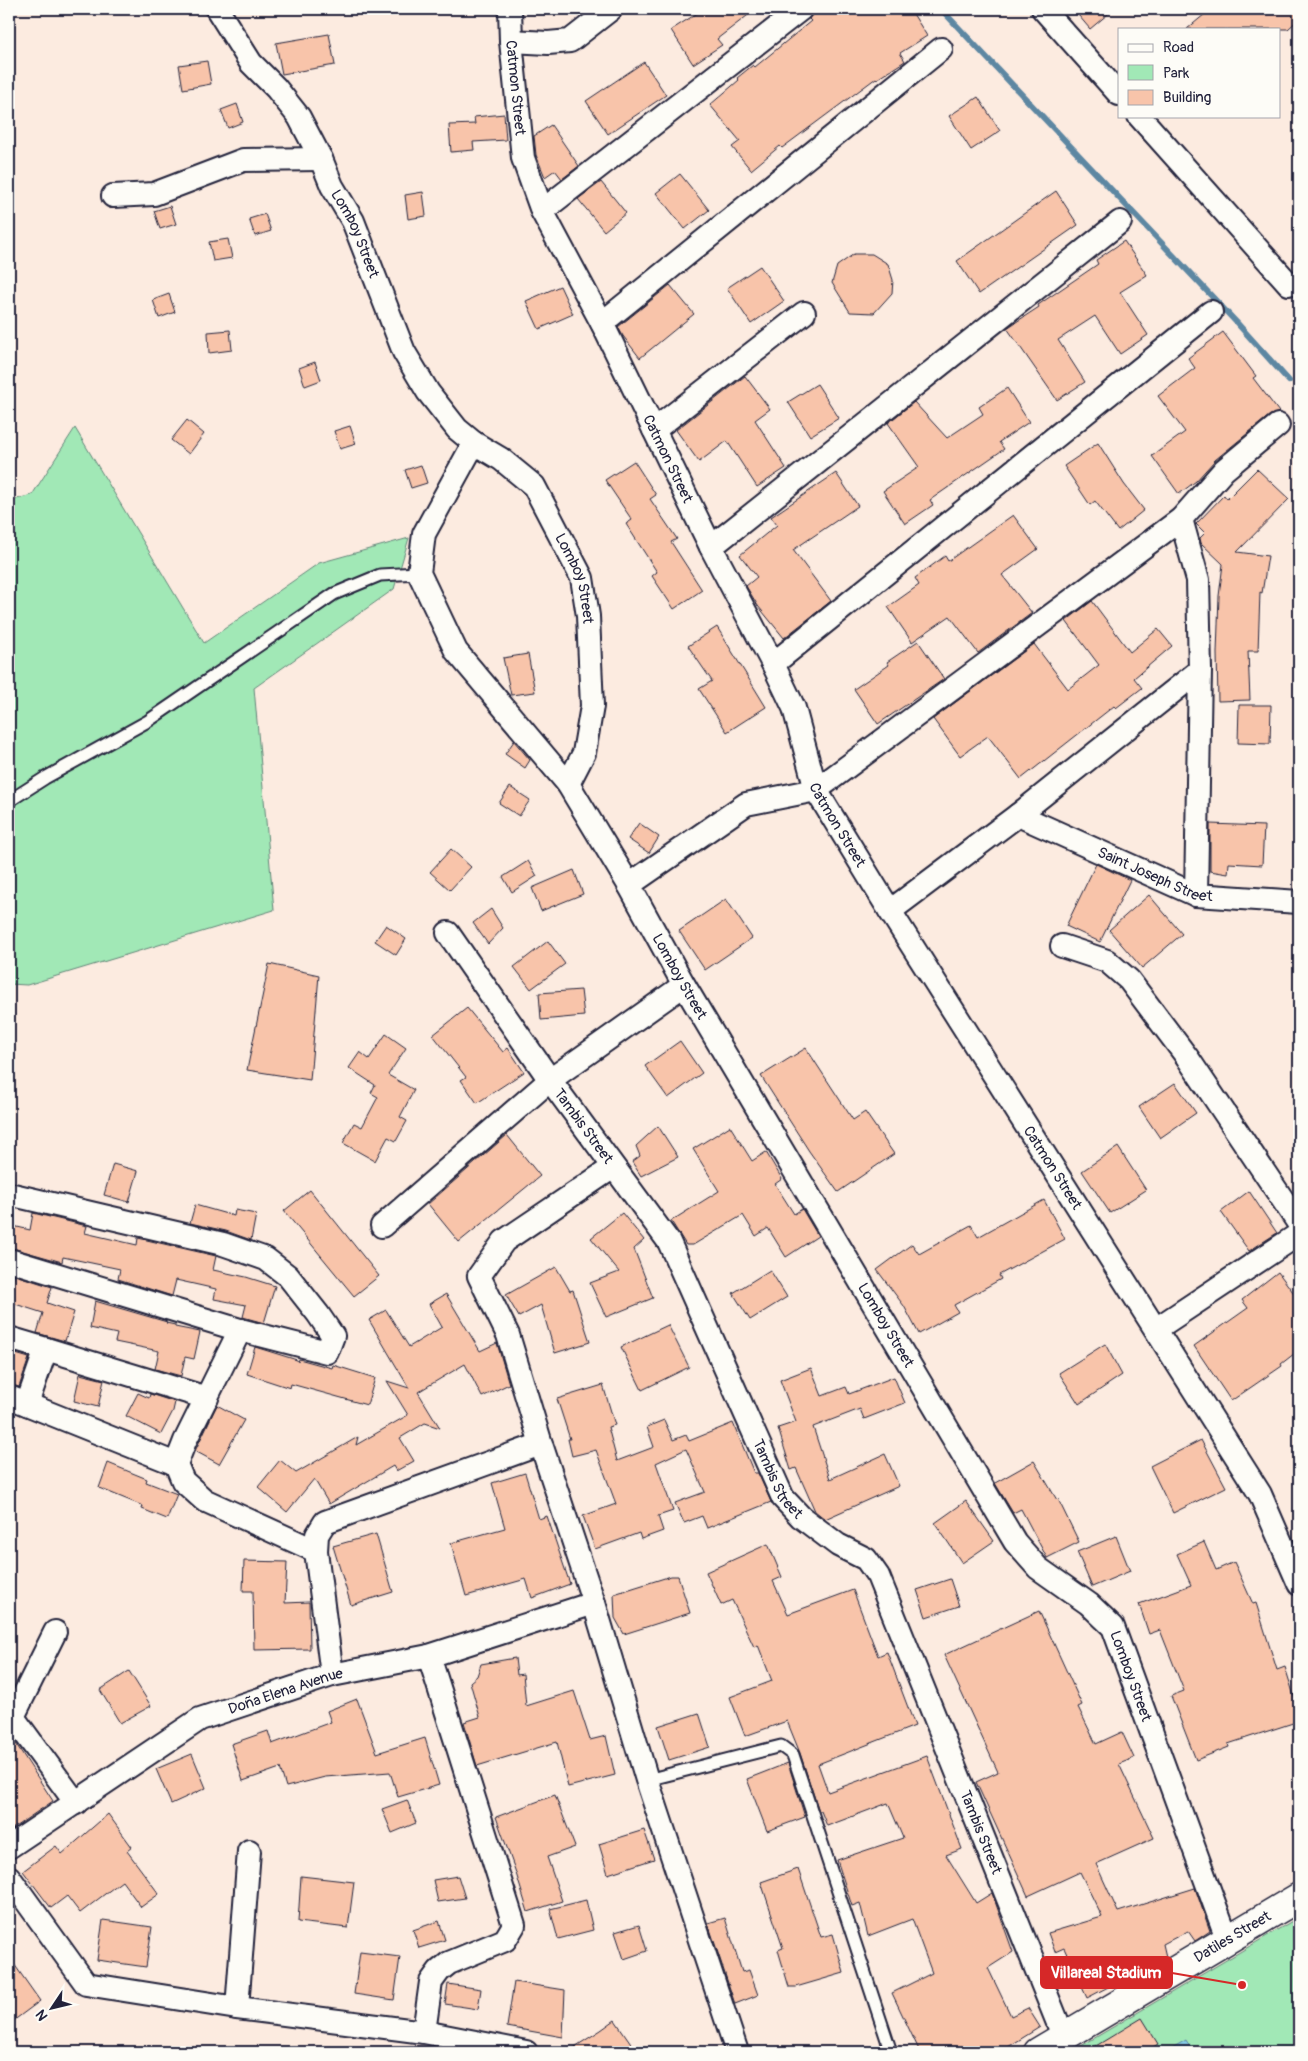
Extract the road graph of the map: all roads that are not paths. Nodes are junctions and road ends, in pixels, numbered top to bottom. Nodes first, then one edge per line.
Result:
1 (217, 9) edge
2 (510, 9) edge
3 (611, 9) edge
4 (802, 9) edge
5 (1043, 9) edge
6 (511, 40) junction
7 (941, 49) dead end
8 (1118, 93) edge
9 (1141, 118) edge
10 (321, 159) junction
11 (113, 196) dead end
12 (542, 211) junction
13 (1120, 222) dead end
14 (1289, 284) dead end
15 (1211, 312) dead end
16 (804, 313) dead end
17 (602, 324) junction
18 (1278, 425) dead end
19 (654, 430) junction
20 (474, 443) junction
21 (1181, 519) junction
22 (712, 547) junction
23 (419, 573) junction
24 (774, 664) junction
25 (1200, 670) junction
26 (568, 784) junction
27 (816, 790) junction
28 (9, 802) edge
29 (1018, 815) junction
30 (629, 885) junction
31 (1196, 895) junction
32 (1299, 902) edge
33 (890, 911) junction
34 (448, 933) dead end
35 (1062, 946) dead end
36 (684, 985) junction
37 (550, 1080) junction
38 (612, 1168) junction
39 (9, 1194) edge
40 (1299, 1224) edge
41 (382, 1226) dead end
42 (1299, 1234) edge
43 (9, 1260) edge
44 (1156, 1329) junction
45 (240, 1330) junction
46 (9, 1338) edge
47 (46, 1349) junction
48 (207, 1398) junction
49 (18, 1400) edge
50 (541, 1444) junction
51 (176, 1464) junction
52 (316, 1551) junction
53 (1299, 1583) edge
54 (594, 1603) junction
55 (55, 1632) dead end
56 (429, 1656) junction
57 (332, 1675) junction
58 (11, 1716) edge
59 (647, 1780) junction
60 (76, 1803) junction
61 (9, 1847) edge
62 (249, 1851) dead end
63 (9, 1877) edge
64 (1299, 1898) edge
65 (1228, 1941) junction
66 (237, 2008) junction
67 (424, 2032) junction
68 (1064, 2038) junction
69 (526, 2052) edge
70 (737, 2052) edge
71 (891, 2052) edge
72 (1038, 2052) edge

1 - 10 street, Lomboy Street
2 - 6 street, Catmon Street
3 - 6 street
4 - 12 street
5 - 8 street
6 - 12 street, Catmon Street
7 - 17 street
9 - 14 street
10 - 11 street
10 - 20 street, Lomboy Street
12 - 17 street, Catmon Street
13 - 22 street
15 - 24 street
16 - 19 street
17 - 19 street, Catmon Street
18 - 21 street
19 - 22 street, Catmon Street
20 - 23 street
20 - 26 street, Lomboy Street
21 - 25 street
21 - 27 street
22 - 24 street, Catmon Street
23 - 26 street
23 - 28 lane
24 - 27 street, Catmon Street
25 - 29 street
25 - 31 street
26 - 30 street, Lomboy Street
27 - 30 street
27 - 33 street, Catmon Street
29 - 31 street, Saint Joseph Street
29 - 33 street
30 - 36 street, Lomboy Street
31 - 32 street, Saint Joseph Street
33 - 44 street, Catmon Street
34 - 37 street, Tambis Street
35 - 40 street
36 - 37 street
36 - 65 street, Lomboy Street
37 - 38 street, Tambis Street
37 - 41 street
38 - 50 street
38 - 68 street, Tambis Street
39 - 45 street
42 - 44 street
43 - 45 street
44 - 53 street, Catmon Street
45 - 48 street
46 - 47 street
47 - 48 street
47 - 49 street
48 - 51 street
49 - 51 street
50 - 52 street
50 - 54 street
51 - 52 street
52 - 57 street
54 - 56 street, Doña Elena Avenue
54 - 59 street
55 - 58 street
56 - 57 street, Doña Elena Avenue
56 - 67 street
57 - 60 street, Doña Elena Avenue
58 - 60 street
59 - 70 street
59 - 71 lane
60 - 61 street, Doña Elena Avenue
62 - 66 street
63 - 66 street
64 - 65 main road, Datiles Street
65 - 68 main road, Datiles Street
66 - 67 street
67 - 69 street
68 - 72 main road, Datiles Street

